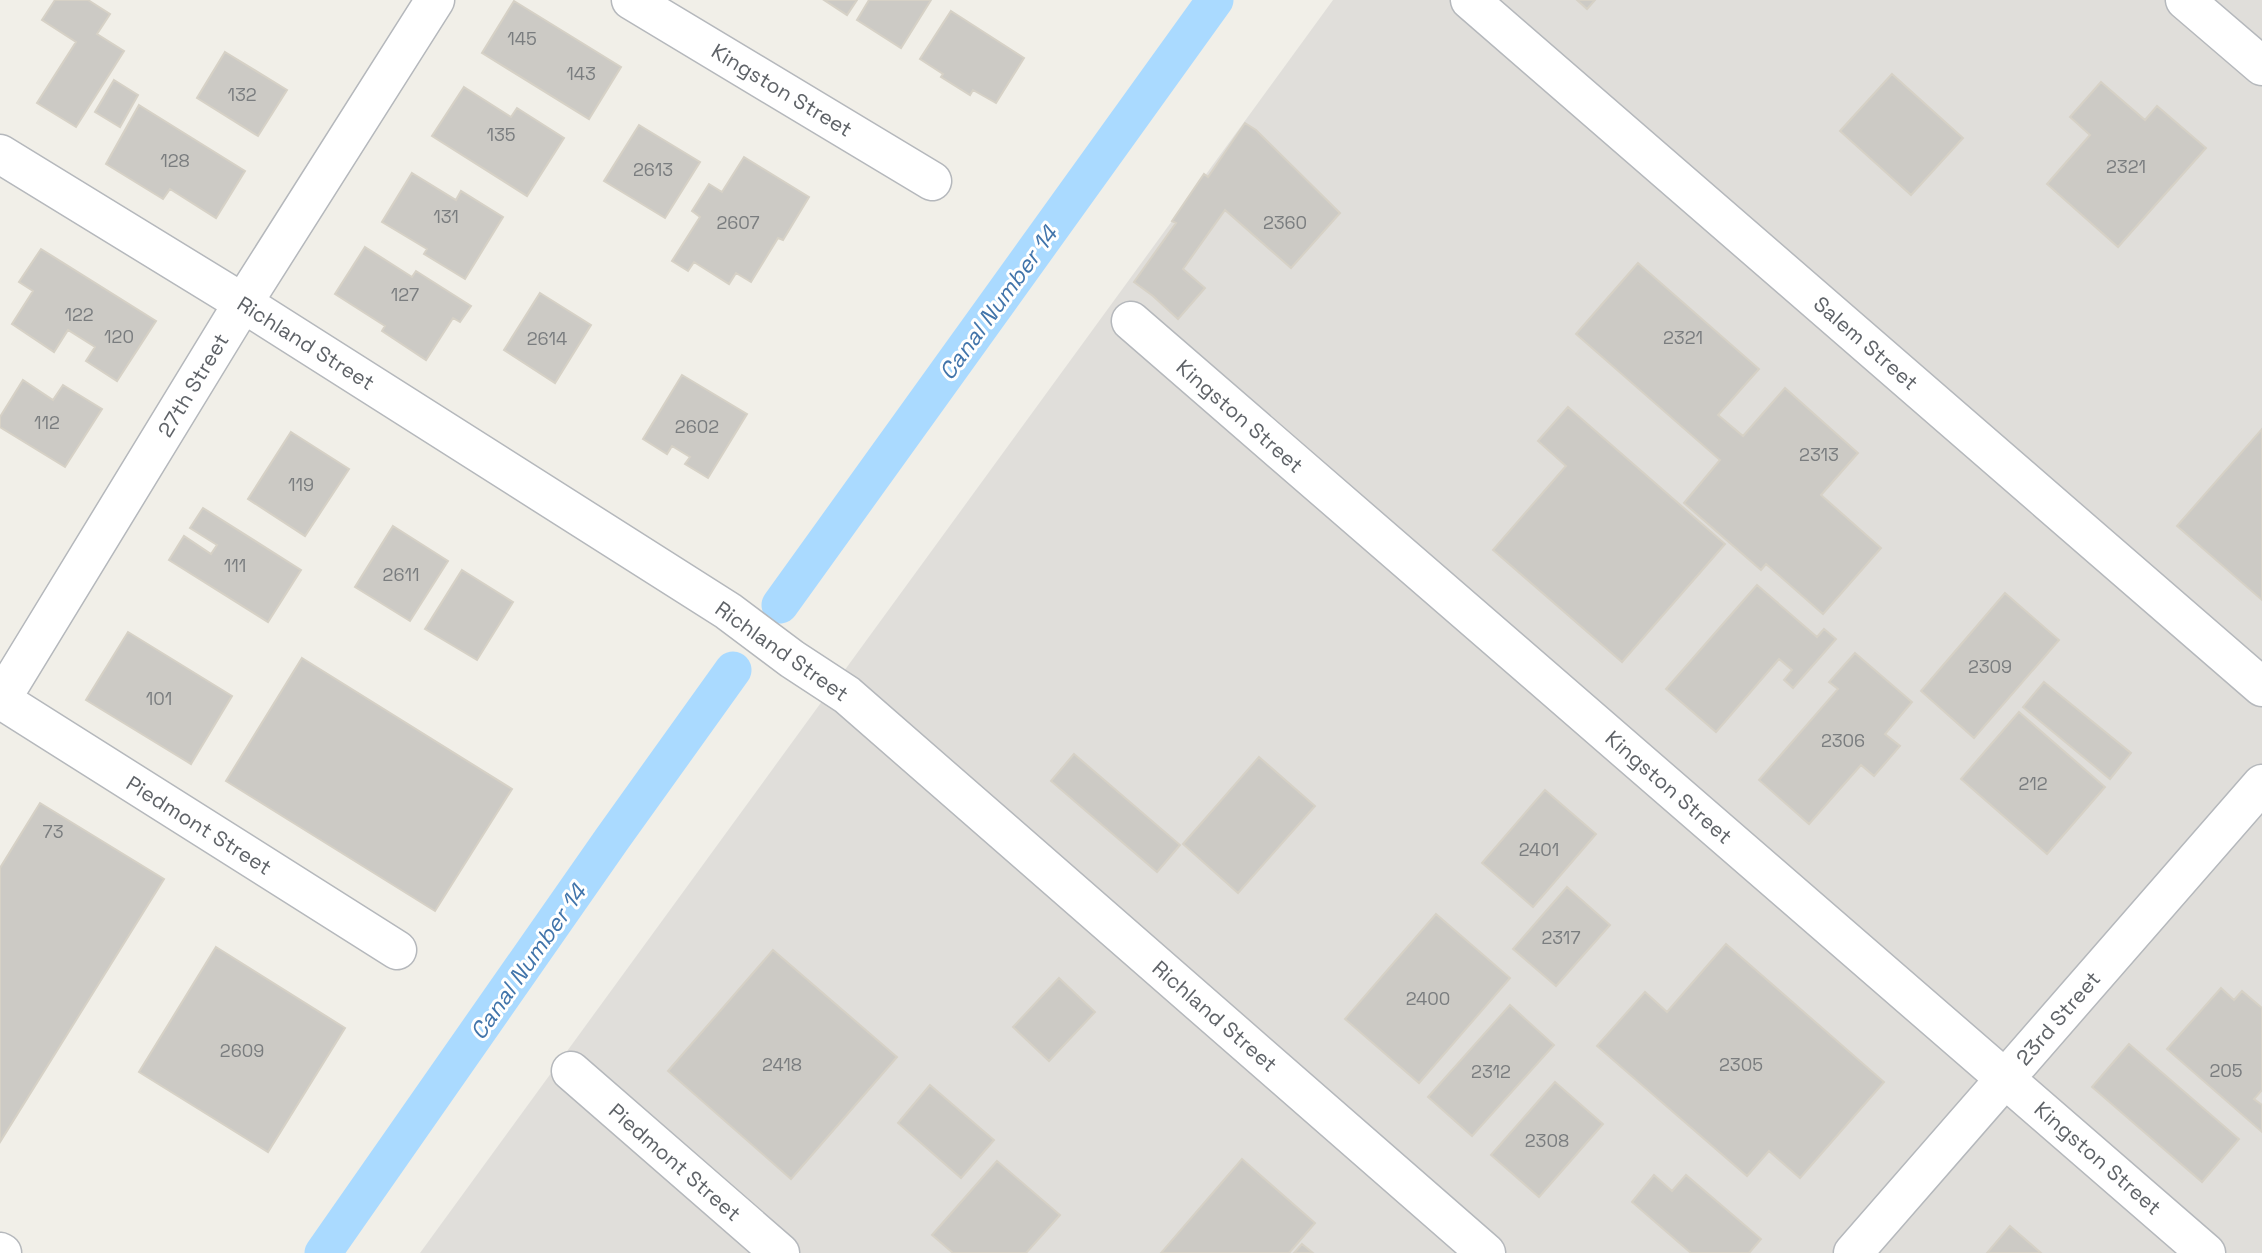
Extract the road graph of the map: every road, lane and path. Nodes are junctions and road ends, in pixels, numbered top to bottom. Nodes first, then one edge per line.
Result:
1 (435, 0) edge
2 (631, 0) edge
3 (1471, 0) edge
4 (2185, 0) edge
5 (2262, 66) edge
6 (0, 154) edge
7 (932, 181) dead end
8 (243, 303) junction
9 (1131, 321) dead end
10 (2262, 687) edge
11 (0, 700) edge
12 (2262, 783) edge
13 (397, 950) dead end
14 (571, 1071) dead end
15 (2006, 1078) junction
16 (780, 1253) edge
17 (1486, 1253) edge
18 (1853, 1253) edge
19 (2206, 1253) edge

1 - 8 street, 27th Street
2 - 7 street, Kingston Street
3 - 10 street, Salem Street
4 - 5 street
6 - 8 street, Richland Street
8 - 11 street, 27th Street
8 - 17 street, Richland Street
9 - 15 street, Kingston Street
11 - 13 street, Piedmont Street
12 - 15 street, 23rd Street
14 - 16 street, Piedmont Street
15 - 18 street, 23rd Street
15 - 19 street, Kingston Street

